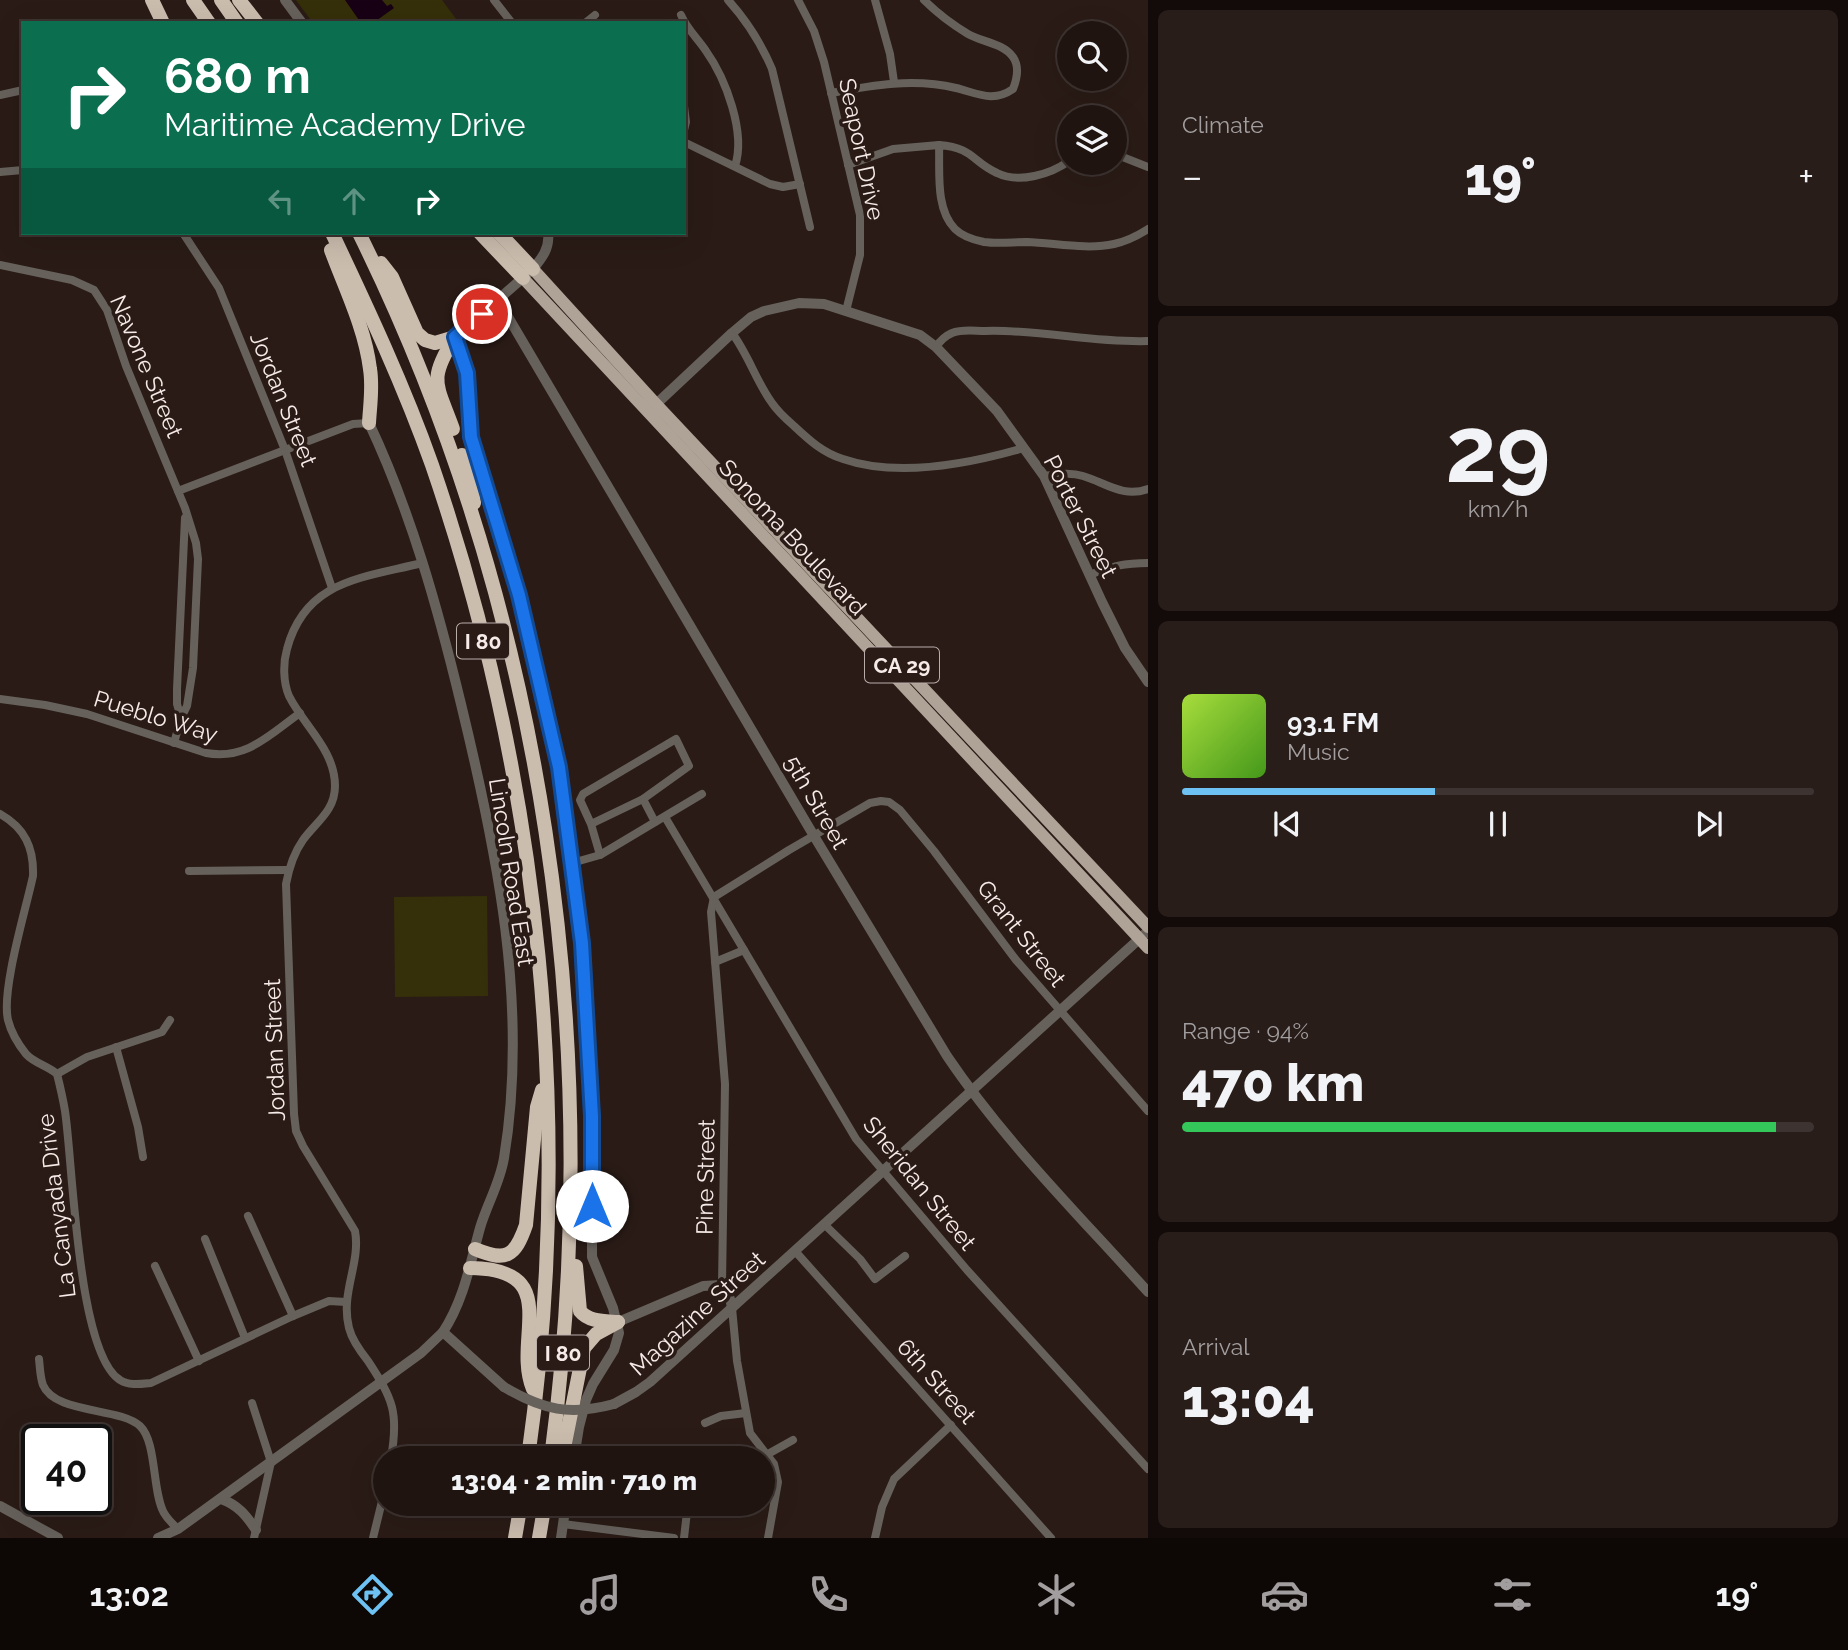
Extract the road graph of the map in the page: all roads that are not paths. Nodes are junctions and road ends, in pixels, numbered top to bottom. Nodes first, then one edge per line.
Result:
1 (152, 0) edge
2 (193, 0) edge
3 (221, 0) edge
4 (239, 0) edge
5 (285, 0) edge
6 (495, 0) edge
7 (728, 0) edge
8 (798, 0) edge
9 (875, 0) edge
10 (924, 0) edge
11 (596, 15) dead end
12 (681, 15) dead end
13 (162, 21) edge
14 (208, 21) edge
15 (236, 21) edge
16 (255, 21) edge
17 (301, 21) edge
18 (511, 21) edge
19 (588, 21) edge
20 (684, 21) edge
21 (686, 26) edge
22 (894, 82) junction
23 (21, 90) edge
24 (831, 93) junction
25 (0, 94) edge
26 (686, 143) edge
27 (939, 145) junction
28 (1127, 158) edge
29 (848, 165) junction
30 (734, 166) junction
31 (1148, 167) edge
32 (1057, 168) edge
33 (21, 170) edge
34 (0, 172) edge
35 (800, 184) junction
36 (810, 227) dead end
37 (1148, 229) edge
38 (184, 235) edge
39 (325, 235) edge
40 (333, 235) edge
41 (360, 235) edge
42 (360, 235) edge
43 (482, 235) edge
44 (500, 235) edge
45 (548, 235) edge
46 (0, 265) edge
47 (528, 274) junction
48 (498, 300) junction
49 (846, 311) junction
50 (732, 333) junction
51 (455, 337) junction
52 (1148, 341) edge
53 (936, 347) junction
54 (652, 408) junction
55 (369, 423) junction
56 (1024, 448) junction
57 (285, 450) junction
58 (1044, 476) junction
59 (1148, 489) edge
60 (178, 491) junction
61 (185, 508) junction
62 (479, 539) junction
63 (422, 563) junction
64 (1148, 563) edge
65 (1090, 575) junction
66 (332, 588) junction
67 (1148, 682) edge
68 (0, 699) edge
69 (300, 713) junction
70 (181, 718) junction
71 (174, 743) junction
72 (702, 794) dead end
73 (643, 799) junction
74 (0, 814) edge
75 (665, 817) junction
76 (655, 822) junction
77 (591, 824) junction
78 (814, 836) junction
79 (600, 855) junction
80 (572, 863) junction
81 (288, 870) junction
82 (189, 871) dead end
83 (714, 897) junction
84 (1146, 936) edge
85 (744, 950) junction
86 (715, 962) junction
87 (1059, 1011) junction
88 (170, 1020) dead end
89 (116, 1047) junction
90 (547, 1071) junction
91 (57, 1074) junction
92 (971, 1091) junction
93 (1148, 1111) edge
94 (143, 1157) dead end
95 (882, 1171) junction
96 (248, 1216) dead end
97 (824, 1224) junction
98 (205, 1239) dead end
99 (570, 1248) junction
100 (474, 1249) junction
101 (795, 1251) junction
102 (905, 1256) dead end
103 (155, 1266) dead end
104 (470, 1268) junction
105 (722, 1285) junction
106 (1148, 1292) edge
107 (346, 1302) junction
108 (732, 1308) junction
109 (293, 1316) junction
110 (618, 1322) junction
111 (443, 1332) junction
112 (245, 1338) junction
113 (38, 1359) dead end
114 (199, 1361) junction
115 (382, 1382) junction
116 (537, 1396) junction
117 (252, 1403) dead end
118 (746, 1413) junction
119 (705, 1423) dead end
120 (951, 1426) junction
121 (793, 1440) dead end
122 (393, 1446) edge
123 (530, 1446) edge
124 (552, 1446) edge
125 (564, 1446) edge
126 (576, 1446) edge
127 (761, 1446) edge
128 (775, 1450) edge
129 (271, 1462) junction
130 (775, 1468) edge
131 (1148, 1469) edge
132 (221, 1499) junction
133 (775, 1499) edge
134 (0, 1506) edge
135 (378, 1516) edge
136 (519, 1516) edge
137 (543, 1516) edge
138 (564, 1516) edge
139 (687, 1516) edge
140 (772, 1516) edge
141 (563, 1524) junction
142 (178, 1529) junction
143 (255, 1534) edge
144 (58, 1538) edge
145 (158, 1538) edge
146 (373, 1538) edge
147 (515, 1538) edge
148 (539, 1538) edge
149 (561, 1538) edge
150 (674, 1538) edge
151 (684, 1538) edge
152 (768, 1538) edge
153 (875, 1538) edge
154 (1051, 1538) edge

1 - 13 highway
2 - 14 highway
3 - 15 highway
4 - 16 highway
5 - 17 street
6 - 18 street
7 - 35 street
8 - 24 street, Seaport Drive
9 - 22 street
10 - 22 street
11 - 19 street
12 - 20 street
21 - 30 street
22 - 24 street
23 - 25 street
24 - 29 street, Seaport Drive
26 - 30 street
27 - 29 street
27 - 32 street
27 - 37 street
28 - 31 street
29 - 49 street, Seaport Drive
30 - 35 street
33 - 34 street
35 - 36 street
38 - 57 street, Jordan Street
39 - 55 highway
40 - 90 highway, I 80
41 - 51 highway
42 - 62 highway, I 80
43 - 47 highway, CA 29
44 - 47 highway, CA 29
45 - 47 street
46 - 60 street, Navone Street
47 - 48 street
47 - 54 main road, Sonoma Boulevard / CA 29
48 - 51 street
48 - 78 street, 5th Street
49 - 50 street, Porter Street
49 - 53 street, Porter Street
50 - 54 street, Porter Street
50 - 56 street
51 - 62 highway
51 - 80 street
52 - 53 street
53 - 56 street, Porter Street
54 - 84 main road, Sonoma Boulevard / CA 29
55 - 57 street
55 - 63 street, Lincoln Road East
56 - 58 street, Porter Street
57 - 60 street
57 - 66 street, Jordan Street
58 - 59 street
58 - 65 street, Porter Street
60 - 61 street, Navone Street
61 - 70 street, Navone Street
61 - 70 street, Navone Street
62 - 99 highway, I 80
63 - 66 street
63 - 100 street, Lincoln Road East
64 - 65 street
65 - 67 street, Porter Street
66 - 69 street
68 - 71 street, Pueblo Way
69 - 71 street, Pueblo Way
69 - 81 street, Jordan Street
70 - 71 street, Navone Street
72 - 75 street
73 - 76 street
73 - 77 street
73 - 77 street
74 - 91 street
75 - 76 street
75 - 83 street, Sheridan Street
76 - 79 street
77 - 79 street
78 - 83 street
78 - 87 street, Grant Street
78 - 92 street, 5th Street
79 - 80 street
80 - 110 street
81 - 82 street
81 - 107 street, Jordan Street
83 - 85 street, Sheridan Street
83 - 86 street, Pine Street
84 - 87 street, Magazine Street
85 - 86 street
85 - 95 street, Sheridan Street
86 - 105 street, Pine Street
87 - 92 street, Magazine Street
87 - 93 street, Grant Street
88 - 89 street
89 - 91 street
89 - 94 street
90 - 100 highway
90 - 116 highway, I 80
91 - 114 street, La Canyada Drive
92 - 95 street, Magazine Street
92 - 106 street, 5th Street
95 - 97 street, Magazine Street
95 - 131 street, Sheridan Street
96 - 109 street
97 - 101 street, Magazine Street
97 - 102 street
98 - 112 street
99 - 110 highway
99 - 124 highway, I 80
100 - 104 street, Lincoln Road East
101 - 108 street, Magazine Street
101 - 120 street, 6th Street
103 - 114 street
104 - 111 street, Lincoln Road East
104 - 116 highway
105 - 108 street, Pine Street
105 - 110 street
107 - 109 street, La Canyada Drive
107 - 115 street, Jordan Street
108 - 111 street, Magazine Street, bridge
108 - 118 street, Pine Street
109 - 112 street, La Canyada Drive
110 - 125 highway
110 - 126 street
111 - 115 street
112 - 114 street, La Canyada Drive
113 - 142 street
115 - 122 street, Jordan Street
115 - 129 street
116 - 123 highway, I 80
117 - 129 street
118 - 119 street
118 - 127 street, Pine Street
120 - 153 street
120 - 154 street, 6th Street
121 - 128 street
129 - 132 street
129 - 143 street
130 - 133 street
132 - 142 street
132 - 143 street
134 - 144 street
135 - 146 street
136 - 147 highway
137 - 148 highway
138 - 141 street
139 - 151 street
140 - 152 street
141 - 149 street
141 - 150 street
142 - 145 street

